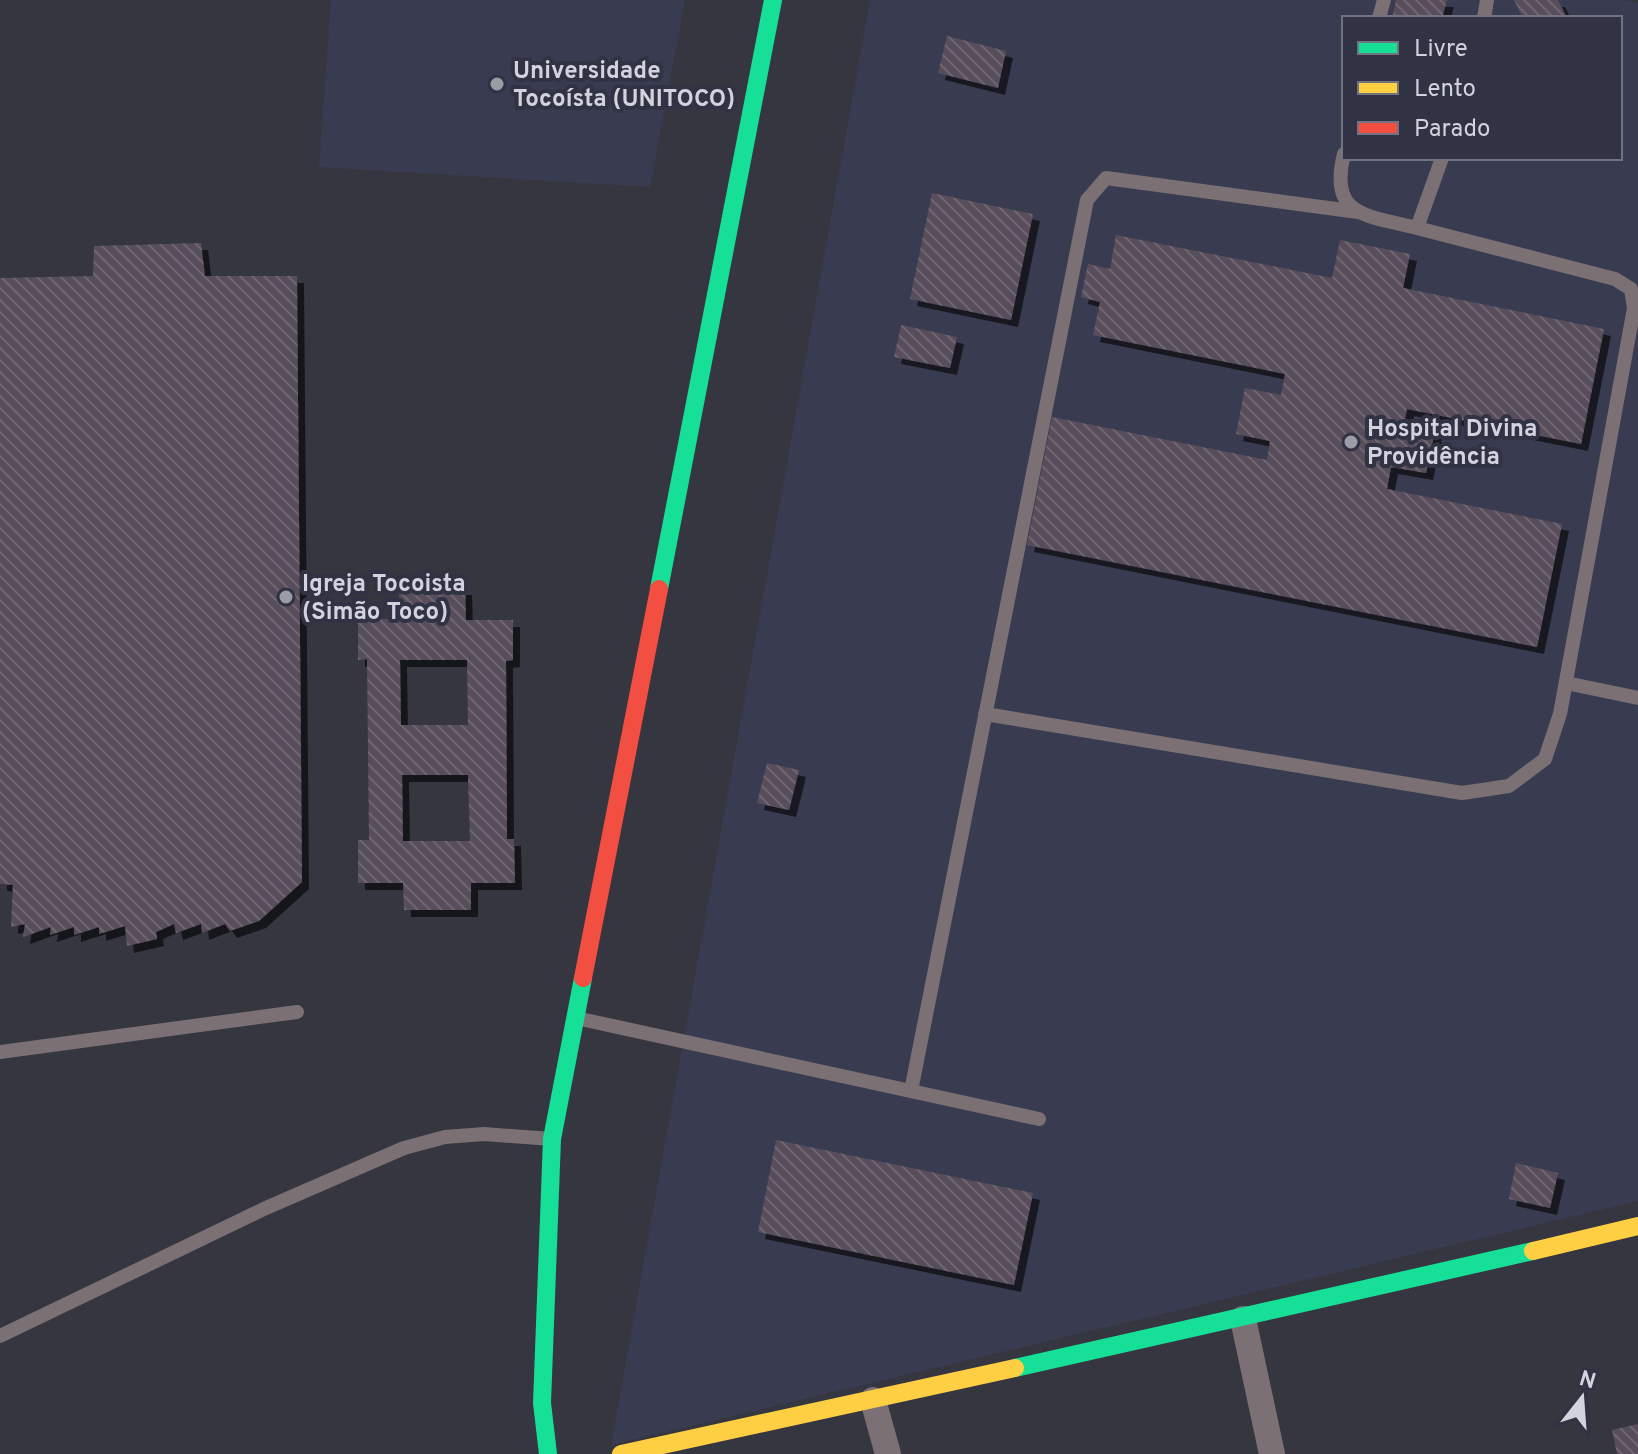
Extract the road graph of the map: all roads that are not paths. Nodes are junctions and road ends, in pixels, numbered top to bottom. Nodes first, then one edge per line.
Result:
1 (773, 0) edge
2 (1342, 160) edge
3 (1441, 160) edge
4 (1358, 212) junction
5 (1417, 228) junction
6 (1634, 289) edge
7 (1566, 683) junction
8 (1638, 698) edge
9 (985, 714) junction
10 (297, 1012) dead end
11 (576, 1018) junction
12 (0, 1052) edge
13 (911, 1091) junction
14 (1039, 1119) dead end
15 (552, 1139) junction
16 (1638, 1226) edge
17 (1243, 1319) junction
18 (0, 1336) edge
19 (873, 1400) junction
20 (548, 1454) edge
21 (621, 1454) edge
22 (888, 1454) edge
23 (1272, 1454) edge

1 - 11 street
2 - 4 lane
3 - 5 lane
4 - 5 lane
4 - 9 lane
5 - 6 lane
6 - 7 lane
7 - 8 lane
7 - 9 lane
9 - 13 lane
10 - 12 lane
11 - 13 lane
11 - 15 street
13 - 14 lane
15 - 18 lane
15 - 20 street
16 - 17 street
17 - 19 street
17 - 23 street
19 - 21 street
19 - 22 street

